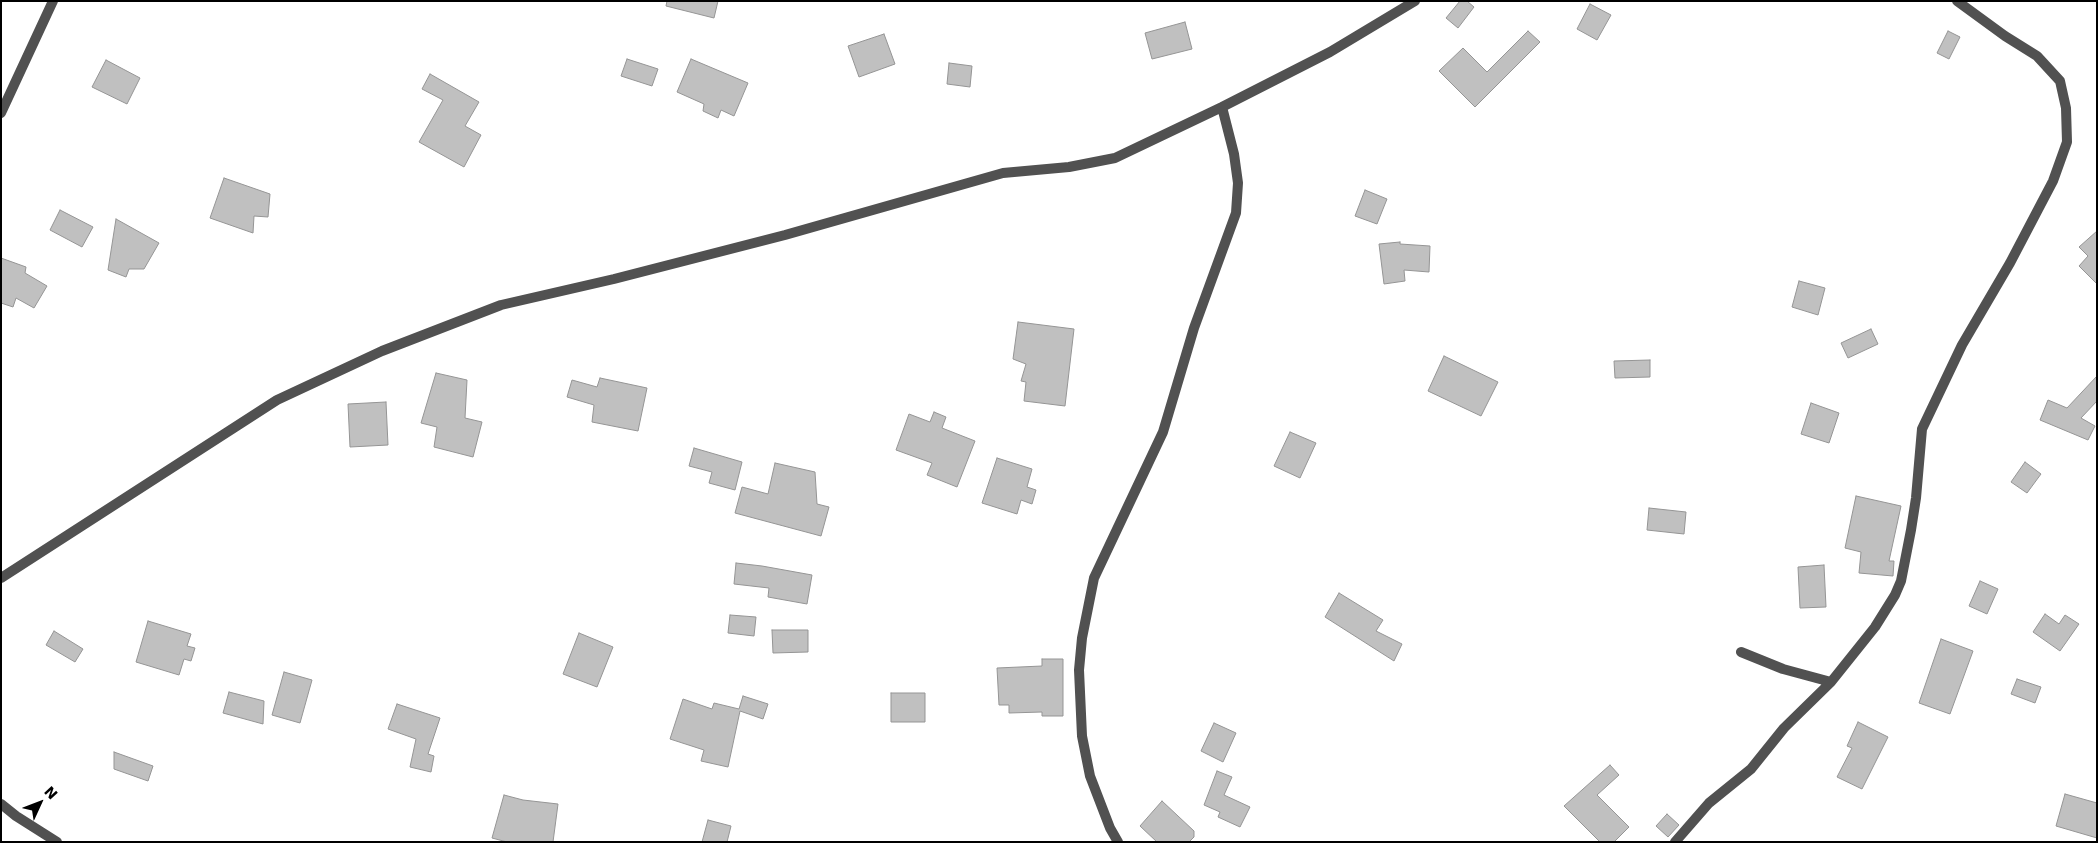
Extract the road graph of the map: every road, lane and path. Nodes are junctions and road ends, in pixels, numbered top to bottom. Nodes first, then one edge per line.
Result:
1 (53, 1) edge
2 (1415, 1) edge
3 (1957, 1) edge
4 (1222, 107) junction
5 (1, 113) edge
6 (1, 578) edge
7 (1741, 652) dead end
8 (1831, 682) junction
9 (1, 804) edge
10 (57, 842) edge
11 (1118, 842) edge
12 (1675, 842) edge

1 - 5 street
2 - 4 street
3 - 8 street
4 - 6 street
4 - 11 street
7 - 8 street
8 - 12 street
9 - 10 street

